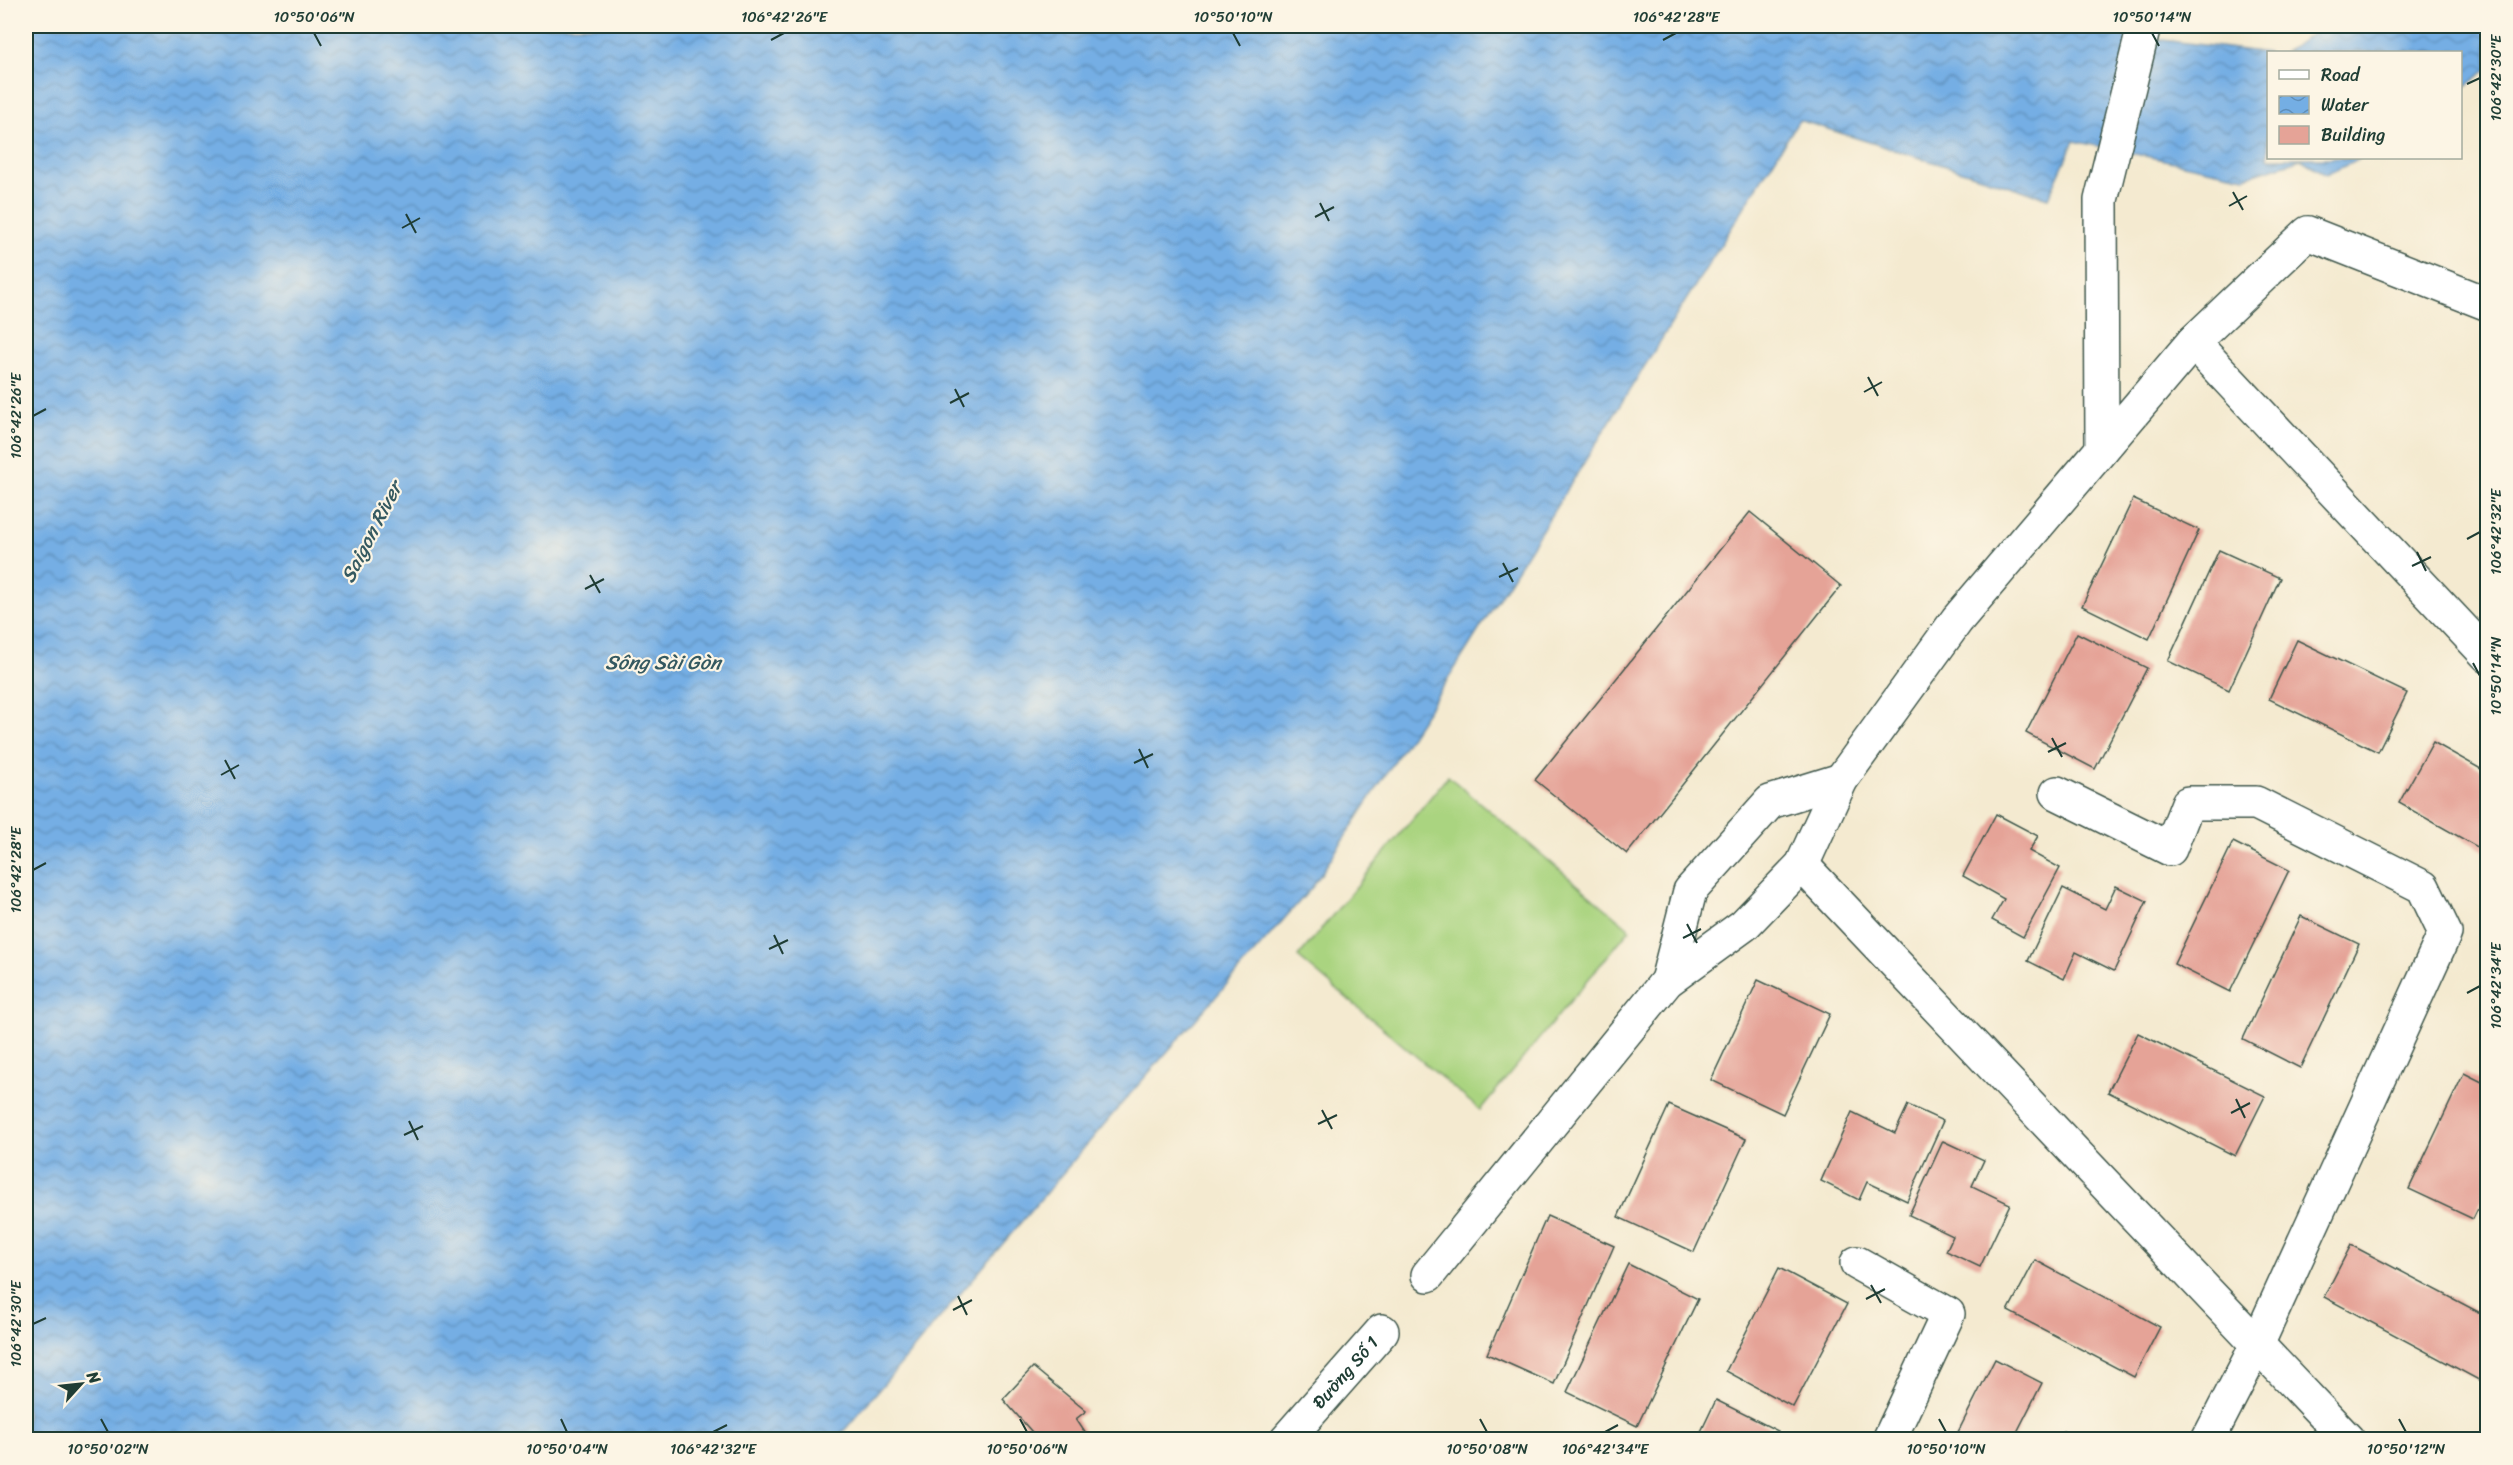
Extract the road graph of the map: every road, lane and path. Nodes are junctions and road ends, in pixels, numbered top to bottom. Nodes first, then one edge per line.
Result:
1 (2144, 26) edge
2 (2487, 304) edge
3 (2193, 342) junction
4 (2102, 449) junction
5 (2487, 656) edge
6 (1841, 780) junction
7 (2057, 793) dead end
8 (1802, 865) junction
9 (1667, 981) junction
10 (1857, 1263) dead end
11 (1428, 1275) dead end
12 (1382, 1331) dead end
13 (2257, 1345) junction
14 (1286, 1440) edge
15 (1889, 1440) edge
16 (2208, 1440) edge
17 (2348, 1440) edge

1 - 4 street
2 - 3 street
3 - 4 street
3 - 5 street
4 - 6 street
6 - 8 street
6 - 9 street
7 - 13 street
8 - 9 street
8 - 13 street
9 - 11 street
10 - 15 street
12 - 14 street, Đường Số 1
13 - 16 street
13 - 17 street

